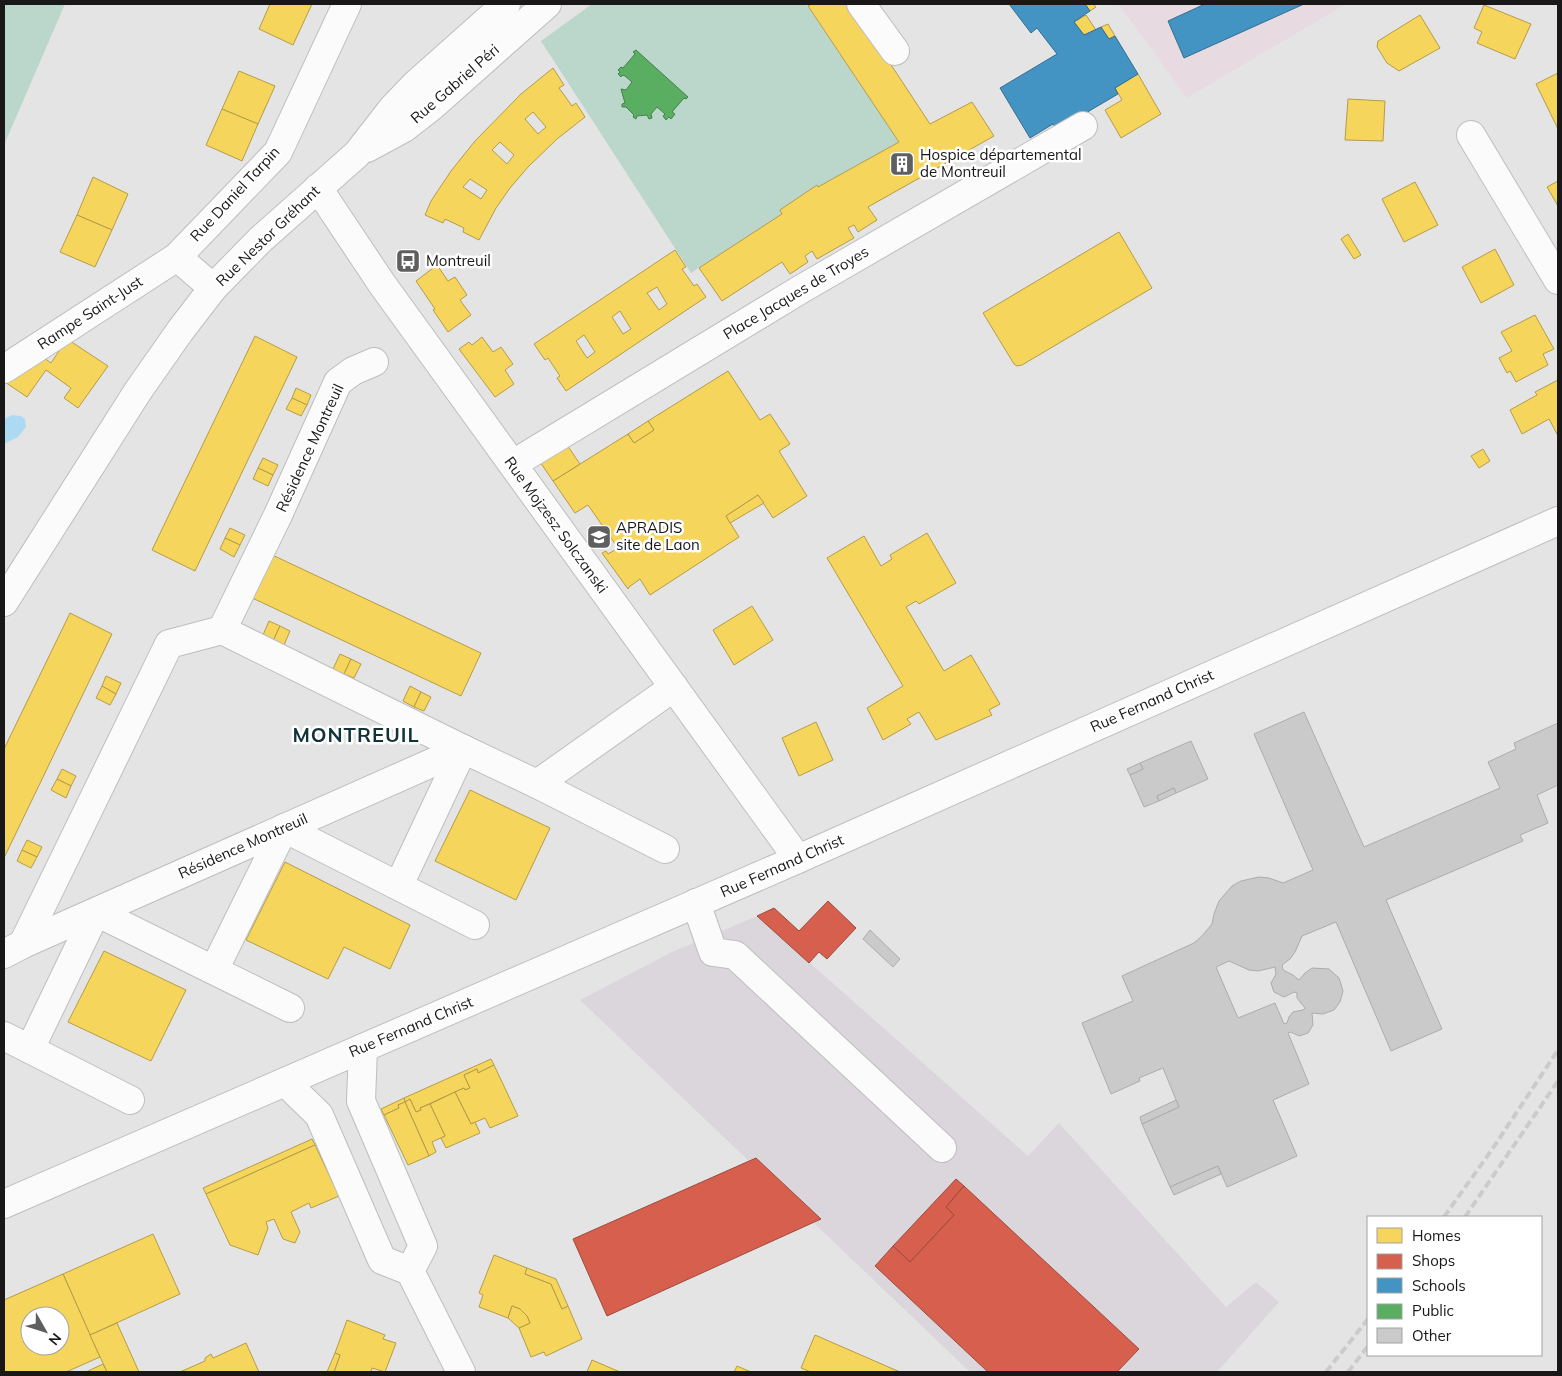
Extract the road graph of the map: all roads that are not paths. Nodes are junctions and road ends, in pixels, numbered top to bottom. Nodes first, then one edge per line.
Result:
1 (347, 4) edge
2 (506, 4) edge
3 (547, 4) edge
4 (862, 4) edge
5 (895, 51) dead end
6 (1083, 126) dead end
7 (1471, 135) dead end
8 (357, 154) junction
9 (318, 188) junction
10 (177, 257) junction
11 (1558, 280) edge
12 (213, 288) junction
13 (374, 362) dead end
14 (4, 369) edge
15 (513, 464) junction
16 (1558, 521) edge
17 (4, 602) edge
18 (222, 630) junction
19 (674, 687) junction
20 (463, 749) junction
21 (537, 784) junction
22 (284, 828) junction
23 (666, 849) dead end
24 (798, 859) junction
25 (399, 885) junction
26 (696, 904) junction
27 (96, 912) junction
28 (475, 925) dead end
29 (11, 948) edge
30 (214, 970) junction
31 (290, 1008) dead end
32 (4, 1036) edge
33 (363, 1048) junction
34 (30, 1049) junction
35 (285, 1082) junction
36 (130, 1100) dead end
37 (942, 1148) dead end
38 (4, 1204) edge
39 (410, 1271) junction
40 (461, 1372) edge

1 - 10 street, Rue Daniel Tarpin
2 - 8 street, Rue Nestor Gréhant
3 - 8 street, Rue Gabriel Péri
4 - 5 street
6 - 15 street, Place Jacques de Troyes
7 - 11 street
8 - 9 street, Rue Nestor Gréhant
9 - 12 street, Rue Nestor Gréhant
9 - 15 street, Rue Mojzesz Solczanski
10 - 12 street
10 - 14 street, Rampe Saint-Just
12 - 17 street, Rue Nestor Gréhant
13 - 18 street, Résidence Montreuil
15 - 19 street, Rue Mojzesz Solczanski
16 - 24 street, Rue Fernand Christ
18 - 20 street
18 - 29 street, Résidence Montreuil
19 - 21 street
19 - 24 street, Rue Mojzesz Solczanski
20 - 21 street
20 - 22 street, Résidence Montreuil
20 - 25 street
21 - 23 street
22 - 25 street
22 - 27 street, Résidence Montreuil
22 - 30 street
24 - 26 street, Rue Fernand Christ
25 - 28 street
26 - 33 street, Rue Fernand Christ
26 - 37 street
27 - 29 street, Résidence Montreuil
27 - 30 street
27 - 34 street
30 - 31 street
32 - 34 street
33 - 35 street, Rue Fernand Christ
33 - 39 street
34 - 36 street
35 - 38 street, Rue Fernand Christ
35 - 39 street
39 - 40 street

